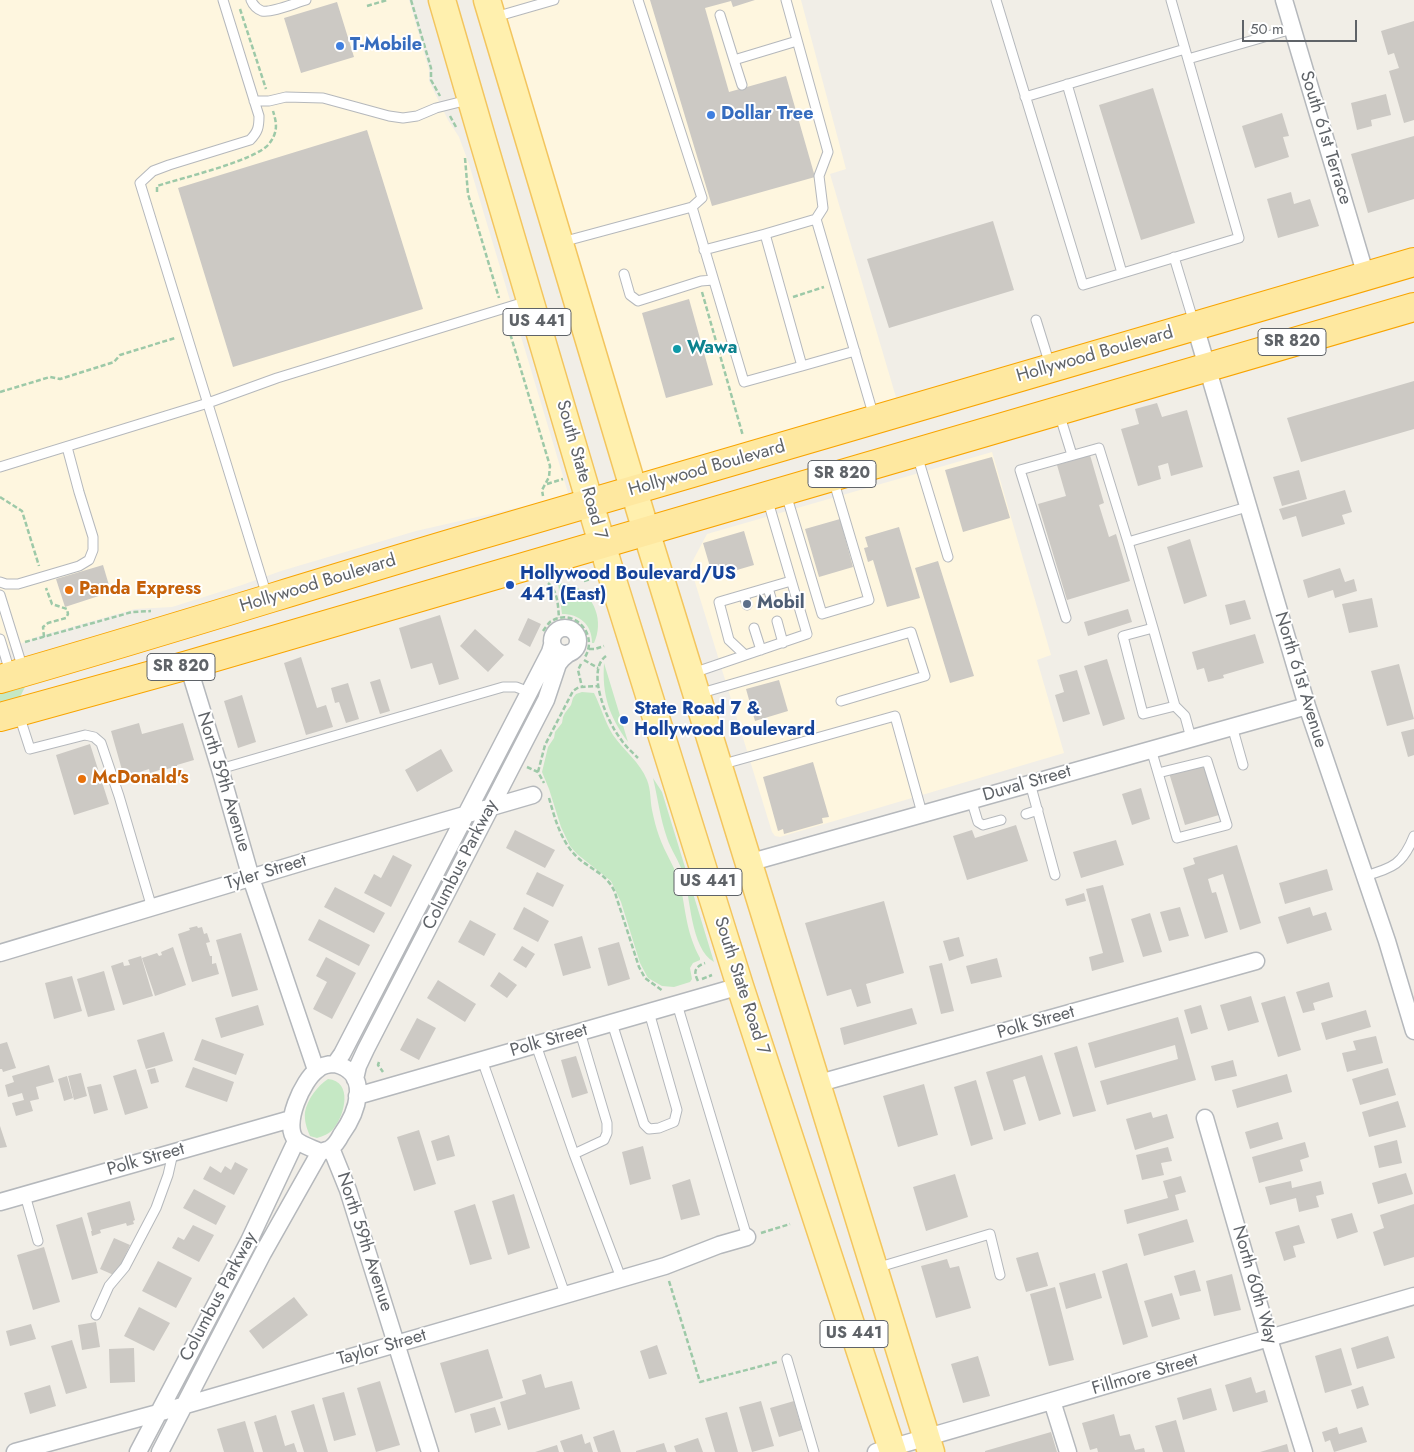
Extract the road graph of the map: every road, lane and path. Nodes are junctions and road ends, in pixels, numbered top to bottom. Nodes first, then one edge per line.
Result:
1 (223, 0) edge
2 (251, 0) edge
3 (306, 0) edge
4 (387, 0) edge
5 (411, 0) edge
6 (442, 0) edge
7 (554, 0) edge
8 (638, 0) edge
9 (786, 0) edge
10 (996, 0) edge
11 (1171, 0) edge
12 (1284, 0) edge
13 (541, 2) edge
14 (367, 6) dead end
15 (240, 8) dead end
16 (490, 9) edge
17 (720, 15) dead end
18 (1292, 29) junction
19 (797, 41) junction
20 (1185, 49) junction
21 (1188, 59) junction
22 (734, 60) junction
23 (1067, 84) junction
24 (742, 85) dead end
25 (1025, 97) junction
26 (470, 99) junction
27 (254, 101) junction
28 (269, 101) junction
29 (445, 106) junction
30 (457, 129) dead end
31 (465, 156) dead end
32 (144, 197) junction
33 (692, 207) junction
34 (816, 219) junction
35 (765, 234) junction
36 (559, 242) junction
37 (704, 250) junction
38 (1174, 257) junction
39 (1414, 262) edge
40 (1122, 273) junction
41 (624, 274) dead end
42 (1366, 276) junction
43 (713, 280) junction
44 (699, 282) junction
45 (835, 284) junction
46 (530, 300) junction
47 (783, 300) junction
48 (503, 308) junction
49 (1413, 310) edge
50 (1036, 320) dead end
51 (1195, 326) junction
52 (173, 331) dead end
53 (854, 352) junction
54 (802, 366) junction
55 (1206, 367) junction
56 (1051, 368) junction
57 (0, 392) edge
58 (208, 403) junction
59 (1058, 410) junction
60 (874, 420) junction
61 (67, 447) junction
62 (917, 452) junction
63 (748, 456) junction
64 (1072, 456) junction
65 (0, 467) edge
66 (833, 477) junction
67 (634, 490) junction
68 (776, 494) junction
69 (590, 503) junction
70 (1247, 507) junction
71 (550, 514) junction
72 (646, 531) junction
73 (1128, 542) junction
74 (602, 544) junction
75 (948, 557) dead end
76 (543, 579) dead end
77 (791, 581) junction
78 (0, 582) edge
79 (768, 588) junction
80 (0, 595) edge
81 (744, 595) junction
82 (771, 598) dead end
83 (268, 599) junction
84 (747, 605) dead end
85 (212, 617) junction
86 (559, 618) dead end
87 (1066, 618) dead end
88 (777, 621) dead end
89 (754, 628) dead end
90 (1153, 628) junction
91 (144, 637) junction
92 (0, 639) edge
93 (783, 642) junction
94 (552, 645) junction
95 (604, 646) dead end
96 (589, 649) dead end
97 (761, 650) junction
98 (745, 655) junction
99 (606, 656) dead end
100 (576, 657) junction
101 (188, 665) junction
102 (598, 668) junction
103 (12, 675) edge
104 (694, 684) junction
105 (598, 686) junction
106 (529, 692) junction
107 (841, 701) dead end
108 (1175, 706) junction
109 (1307, 706) junction
110 (15, 713) edge
111 (1232, 726) junction
112 (1191, 738) junction
113 (1150, 749) junction
114 (638, 758) dead end
115 (515, 760) junction
116 (1243, 764) dead end
117 (719, 765) junction
118 (220, 769) junction
119 (538, 772) junction
120 (1158, 773) junction
121 (1030, 783) junction
122 (542, 792) junction
123 (972, 800) junction
124 (491, 807) junction
125 (1038, 810) junction
126 (465, 814) junction
127 (922, 814) junction
128 (1026, 814) dead end
129 (1001, 820) dead end
130 (1414, 836) edge
131 (748, 863) junction
132 (1055, 875) dead end
133 (1365, 876) junction
134 (251, 878) junction
135 (152, 908) junction
136 (0, 952) edge
137 (1256, 961) dead end
138 (705, 963) dead end
139 (698, 982) dead end
140 (740, 986) junction
141 (664, 992) dead end
142 (677, 1004) junction
143 (648, 1012) junction
144 (612, 1023) junction
145 (1414, 1030) edge
146 (580, 1032) junction
147 (536, 1044) junction
148 (482, 1060) junction
149 (335, 1064) junction
150 (316, 1070) junction
151 (355, 1079) junction
152 (816, 1084) junction
153 (357, 1096) junction
154 (1205, 1118) dead end
155 (291, 1119) junction
156 (296, 1140) junction
157 (326, 1150) junction
158 (173, 1152) junction
159 (574, 1154) junction
160 (25, 1195) junction
161 (0, 1202) edge
162 (790, 1224) dead end
163 (747, 1237) junction
164 (38, 1241) dead end
165 (665, 1266) junction
166 (874, 1269) junction
167 (1000, 1275) dead end
168 (622, 1278) junction
169 (565, 1294) junction
170 (1414, 1296) edge
171 (96, 1316) dead end
172 (1269, 1339) junction
173 (396, 1344) junction
174 (787, 1360) joint
175 (1052, 1401) junction
176 (184, 1405) junction
177 (158, 1413) junction
178 (929, 1444) edge
179 (887, 1451) edge
180 (15, 1452) edge
181 (138, 1452) edge
182 (160, 1452) edge
183 (430, 1452) edge
184 (814, 1452) edge
185 (1068, 1452) edge
186 (1304, 1452) edge

1 - 27 lane
2 - 3 lane
4 - 14 path
5 - 29 path
6 - 26 main road, South State Road 7 / US 441
7 - 13 lane
8 - 33 lane
9 - 19 lane
10 - 25 lane
11 - 20 lane
12 - 18 street, South 61st Terrace
13 - 16 lane
15 - 28 path
16 - 36 main road, US 441
17 - 22 lane
18 - 21 lane
18 - 42 street, South 61st Terrace
19 - 22 lane
19 - 34 lane
20 - 21 lane
20 - 23 lane
21 - 38 lane
22 - 24 lane
23 - 25 lane
23 - 40 lane
25 - 40 lane
26 - 29 lane
26 - 46 main road, South State Road 7 / US 441
27 - 28 lane
27 - 32 lane
28 - 29 lane
28 - 32 path
29 - 30 path
31 - 48 path
32 - 58 lane
33 - 36 lane
33 - 37 lane
34 - 35 lane
34 - 45 lane
35 - 37 lane
35 - 47 lane
36 - 67 main road, US 441
37 - 43 lane
38 - 40 lane
38 - 51 lane
39 - 42 highway, Hollywood Boulevard / SR 820
41 - 44 lane
42 - 51 highway, Hollywood Boulevard / SR 820
43 - 44 lane
43 - 54 lane
44 - 63 path
45 - 47 path
45 - 53 lane
46 - 48 lane
46 - 69 main road, South State Road 7 / US 441
47 - 54 lane
48 - 58 lane
48 - 71 path
49 - 55 highway, SR 820
50 - 56 lane
51 - 55 street, North 61st Avenue
51 - 56 highway, Hollywood Boulevard / SR 820
52 - 57 path
53 - 54 lane
53 - 60 lane
55 - 59 highway, SR 820
55 - 70 street, North 61st Avenue
56 - 60 highway, Hollywood Boulevard / SR 820
58 - 61 lane
58 - 83 lane
59 - 62 highway, SR 820
59 - 64 lane
60 - 63 highway, Hollywood Boulevard / SR 820
61 - 65 lane
61 - 78 lane
62 - 66 highway, SR 820
62 - 75 lane
63 - 67 highway, Hollywood Boulevard / SR 820
64 - 73 lane
64 - 87 lane
66 - 68 highway, SR 820
66 - 68 lane
67 - 69 highway, Hollywood Boulevard / SR 820
67 - 72 main road, US 441
68 - 72 highway, SR 820
68 - 77 lane
69 - 71 highway, Hollywood Boulevard / SR 820
69 - 74 main road, South State Road 7 / US 441
70 - 73 lane
70 - 109 street, North 61st Avenue
71 - 83 highway, Hollywood Boulevard / SR 820
72 - 74 highway, SR 820
72 - 104 main road, US 441
73 - 90 lane
74 - 101 highway, SR 820
74 - 140 main road, South State Road 7 / US 441
76 - 86 path
77 - 79 lane
77 - 93 lane
79 - 81 lane
79 - 82 lane
80 - 103 lane
81 - 84 lane
81 - 98 lane
83 - 85 highway, Hollywood Boulevard / SR 820
85 - 91 highway, Hollywood Boulevard / SR 820
85 - 101 highway
88 - 93 lane
89 - 97 lane
90 - 108 lane
90 - 108 lane
91 - 103 highway, Hollywood Boulevard / SR 820
91 - 110 highway
92 - 103 lane
93 - 97 lane
94 - 100 street
94 - 100 street, Columbus Parkway
94 - 106 street, Columbus Parkway
95 - 96 path
97 - 98 lane
98 - 104 lane
99 - 102 path
100 - 102 path
100 - 115 street, Columbus Parkway
101 - 110 highway, SR 820
101 - 118 street, North 59th Avenue
102 - 105 path
104 - 107 lane
104 - 117 main road, US 441
105 - 114 path
105 - 119 path
106 - 118 lane
106 - 126 street, Columbus Parkway
108 - 112 lane
109 - 111 street, Duval Street
109 - 133 street, North 61st Avenue
110 - 135 lane
111 - 112 street, Duval Street
111 - 116 lane
112 - 113 street, Duval Street
113 - 120 lane
113 - 121 street, Duval Street
115 - 119 path
115 - 124 street, Columbus Parkway
117 - 127 lane
117 - 131 main road, US 441
118 - 134 street, North 59th Avenue
119 - 122 path
120 - 120 lane
121 - 123 street, Duval Street
121 - 125 lane
122 - 124 street, Tyler Street
122 - 141 path
123 - 127 street, Duval Street
123 - 129 lane
124 - 126 street, Tyler Street
124 - 151 street, Columbus Parkway
125 - 128 lane
125 - 132 lane
126 - 134 street, Tyler Street
126 - 149 street, Columbus Parkway
127 - 131 street, Duval Street
130 - 133 lane
131 - 152 main road, US 441
133 - 145 street, North 61st Avenue
134 - 135 street, Tyler Street
134 - 150 street, North 59th Avenue
135 - 136 street, Tyler Street
137 - 152 street, Polk Street
138 - 139 path
140 - 142 street, Polk Street
140 - 179 main road, South State Road 7 / US 441
142 - 143 street, Polk Street
142 - 163 lane
143 - 144 street, Polk Street
143 - 144 lane
144 - 146 street, Polk Street
146 - 147 street, Polk Street
146 - 159 lane
147 - 148 street, Polk Street
147 - 159 lane
148 - 153 street, Polk Street
148 - 169 lane
149 - 150 street
149 - 151 street
150 - 155 street
151 - 153 street
152 - 166 main road, US 441
153 - 157 street
154 - 172 street, North 60th Way
155 - 156 street
155 - 158 street, Polk Street
156 - 157 street
156 - 177 street, Columbus Parkway
157 - 173 street, North 59th Avenue
157 - 176 street, Columbus Parkway
158 - 160 street, Polk Street
158 - 171 lane
159 - 168 lane
160 - 161 street, Polk Street
160 - 164 lane
162 - 163 path
163 - 165 street, Taylor Street
165 - 168 street, Taylor Street
165 - 174 path
166 - 167 lane
166 - 178 main road, US 441
168 - 169 street, Taylor Street
169 - 173 street, Taylor Street
170 - 172 street, Fillmore Street
172 - 175 street, Fillmore Street
172 - 186 street, North 60th Way
173 - 176 street, Taylor Street
173 - 183 street, North 59th Avenue
174 - 184 lane
175 - 178 street, Fillmore Street
175 - 185 street
176 - 177 street, Taylor Street
176 - 182 street, Columbus Parkway
177 - 180 street, Taylor Street
177 - 181 street, Columbus Parkway
178 - 179 street, Fillmore Street

